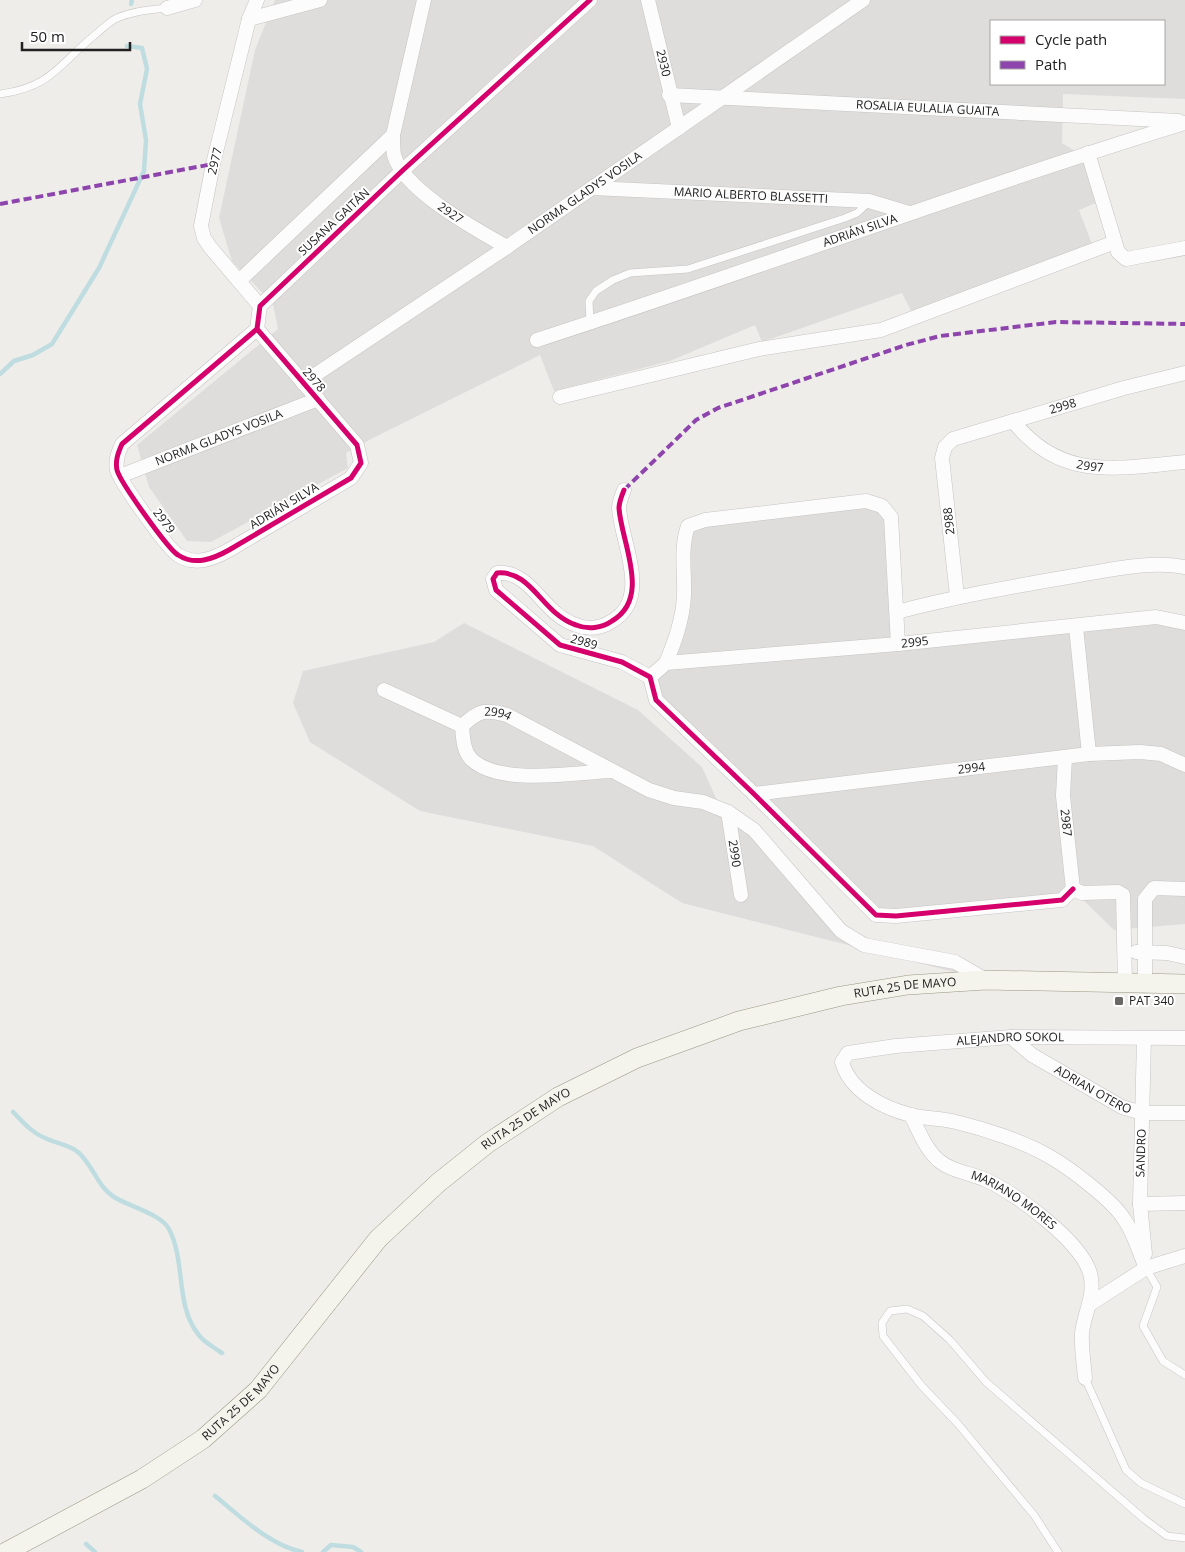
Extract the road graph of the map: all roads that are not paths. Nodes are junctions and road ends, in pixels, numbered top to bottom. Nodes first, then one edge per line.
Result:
1 (195, 0) edge
2 (257, 0) edge
3 (320, 0) edge
4 (424, 0) edge
5 (590, 0) edge
6 (648, 0) edge
7 (863, 0) edge
8 (172, 4) edge
9 (249, 19) junction
10 (0, 94) edge
11 (669, 95) junction
12 (722, 98) junction
13 (1185, 122) edge
14 (679, 128) junction
15 (393, 135) junction
16 (1088, 153) junction
17 (402, 171) junction
18 (592, 188) junction
19 (869, 201) junction
20 (909, 213) junction
21 (1115, 242) junction
22 (507, 247) junction
23 (1185, 248) edge
24 (239, 281) junction
25 (260, 306) junction
26 (590, 323) junction
27 (257, 328) junction
28 (537, 340) dead end
29 (1185, 373) edge
30 (303, 383) junction
31 (560, 397) dead end
32 (318, 399) junction
33 (1012, 421) junction
34 (945, 447) joint
35 (1185, 462) edge
36 (360, 463) joint
37 (118, 472) junction
38 (624, 490) dead end
39 (212, 560) joint
40 (1185, 567) edge
41 (956, 596) junction
42 (897, 612) junction
43 (1185, 624) edge
44 (583, 627) junction
45 (1076, 627) junction
46 (898, 644) junction
47 (583, 652) junction
48 (666, 663) junction
49 (650, 677) junction
50 (384, 690) dead end
51 (462, 726) junction
52 (1089, 754) junction
53 (1065, 757) junction
54 (1185, 765) edge
55 (610, 771) junction
56 (754, 794) junction
57 (724, 809) junction
58 (1073, 889) junction
59 (1185, 889) edge
60 (742, 895) dead end
61 (1145, 952) junction
62 (1125, 953) junction
63 (1185, 957) edge
64 (986, 980) junction
65 (1126, 984) junction
66 (1145, 984) junction
67 (1185, 984) edge
68 (1011, 1037) junction
69 (1144, 1038) junction
70 (1185, 1038) edge
71 (1142, 1113) junction
72 (1185, 1113) edge
73 (911, 1115) junction
74 (1185, 1203) edge
75 (1140, 1204) junction
76 (1185, 1256) edge
77 (1146, 1268) junction
78 (1090, 1304) junction
79 (1185, 1375) edge
80 (1084, 1378) joint
81 (1185, 1504) edge
82 (1185, 1538) edge
83 (6, 1552) edge
84 (1058, 1552) edge

1 - 8 street
2 - 9 street, 2977
3 - 9 street
4 - 15 street
5 - 17 street, SUSANA GAITÁN
6 - 11 street, 2930
7 - 12 street, NORMA GLADYS VOSILA
8 - 10 lane
9 - 24 street, 2977
11 - 12 street, ROSALIA EULALIA GUAITA
11 - 14 street, 2930
12 - 13 street, ROSALIA EULALIA GUAITA
12 - 14 street, NORMA GLADYS VOSILA
13 - 16 street, ADRIÁN SILVA
14 - 18 street, NORMA GLADYS VOSILA
15 - 17 street
15 - 24 street, SUSANA GAITÁN
16 - 20 street, ADRIÁN SILVA
16 - 21 street
17 - 22 street, 2927
17 - 25 street, SUSANA GAITÁN
18 - 19 street, MARIO ALBERTO BLASSETTI
18 - 22 street, NORMA GLADYS VOSILA
19 - 20 street, MARIO ALBERTO BLASSETTI
19 - 26 lane
20 - 26 street, ADRIÁN SILVA
21 - 23 street
21 - 31 street
22 - 30 street, NORMA GLADYS VOSILA
24 - 25 street, 2977
25 - 27 street
26 - 28 street, ADRIÁN SILVA
27 - 30 street, 2978
27 - 37 street
29 - 33 street, 2998
30 - 32 street, 2978
32 - 36 street, 2978
32 - 37 street, NORMA GLADYS VOSILA
33 - 34 street, 2998
33 - 35 street, 2997
34 - 41 street, 2988
36 - 39 street, ADRIÁN SILVA
37 - 39 street, 2979
38 - 44 street, 2989
40 - 41 street
41 - 42 street
42 - 46 street
42 - 48 street
43 - 45 street, 2995
44 - 47 street
44 - 47 street, 2989
45 - 46 street, 2995
45 - 52 street
46 - 48 street, 2995
47 - 49 street, 2989
48 - 49 street
49 - 56 street
50 - 51 street
51 - 55 street, 2994
51 - 55 street, 2994
52 - 53 street, 2994
52 - 54 street, 2994
53 - 56 street, 2994
53 - 58 street, 2987
55 - 57 street, 2994
56 - 58 street
57 - 60 street, 2990
57 - 64 street
58 - 62 street
59 - 61 street
61 - 62 street
61 - 63 street
61 - 66 street
62 - 65 street
64 - 65 main road, RUTA 25 DE MAYO
64 - 83 main road, RUTA 25 DE MAYO
65 - 66 main road, RUTA 25 DE MAYO
66 - 67 main road, RUTA 25 DE MAYO
68 - 69 street, ALEJANDRO SOKOL
68 - 71 street, ADRIAN OTERO
68 - 73 street, ALEJANDRO SOKOL
69 - 70 street, ALEJANDRO SOKOL
69 - 71 street, SANDRO
71 - 72 street, ADRIAN OTERO
71 - 75 street, SANDRO
73 - 77 street
73 - 78 street, MARIANO MORES
74 - 75 street
75 - 77 street, SANDRO
76 - 77 street
77 - 78 street
77 - 79 lane
78 - 80 street, MARIANO MORES
80 - 81 lane
82 - 84 lane

